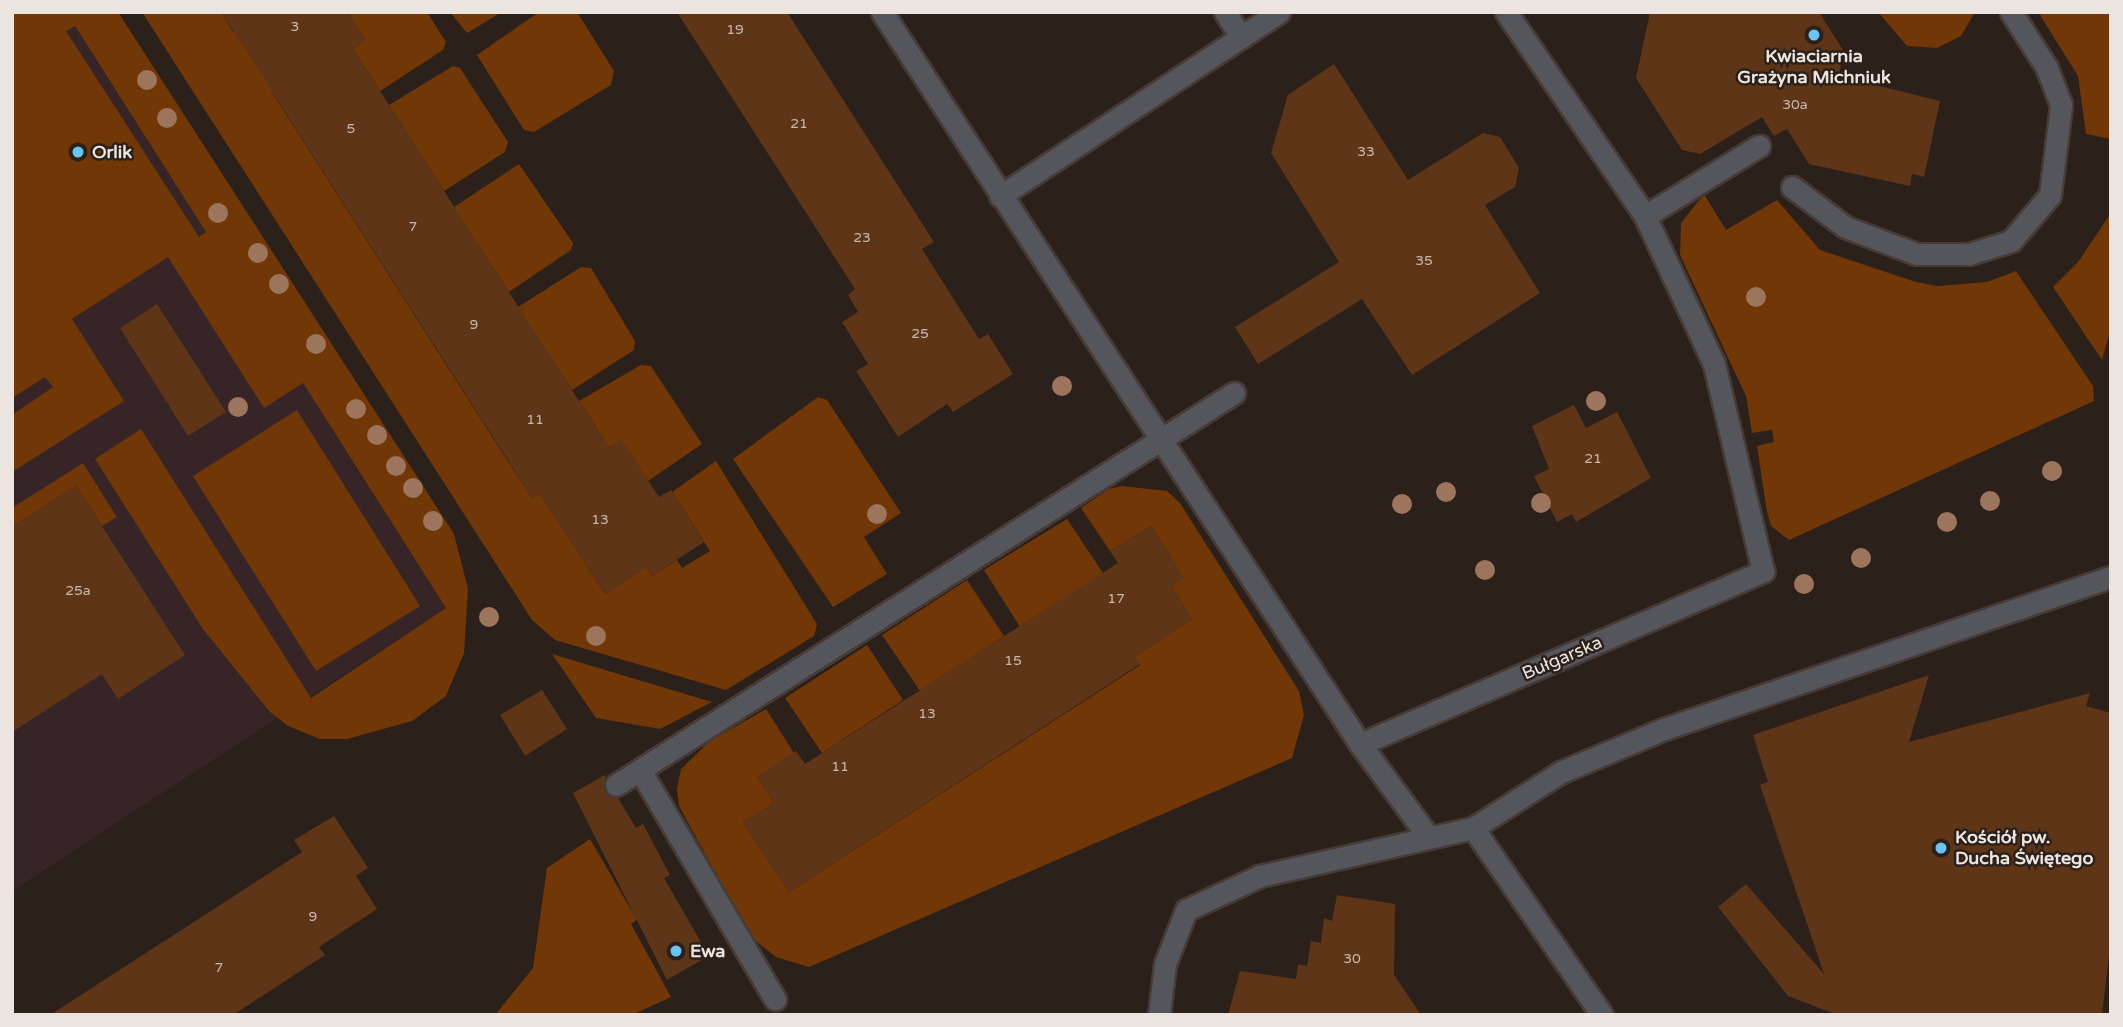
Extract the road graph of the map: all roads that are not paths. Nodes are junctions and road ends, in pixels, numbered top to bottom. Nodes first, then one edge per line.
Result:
1 (881, 12) edge
2 (1225, 12) edge
3 (1279, 12) edge
4 (1506, 12) edge
5 (2011, 12) edge
6 (1241, 37) junction
7 (1759, 146) dead end
8 (1792, 187) dead end
9 (1000, 196) junction
10 (1645, 216) junction
11 (1234, 393) dead end
12 (1161, 439) junction
13 (2111, 577) edge
14 (1360, 744) junction
15 (640, 769) junction
16 (616, 785) dead end
17 (1473, 828) junction
18 (1427, 835) junction
19 (775, 999) dead end
20 (1159, 1015) edge
21 (1602, 1015) edge

1 - 9 street
2 - 6 street
3 - 6 street
4 - 10 street
5 - 8 street
6 - 9 street
7 - 10 street
9 - 12 street
10 - 14 street, Bułgarska
11 - 12 street
12 - 14 street
12 - 15 street
13 - 17 street
14 - 18 street
15 - 16 street
15 - 19 street
17 - 18 street
17 - 21 street
18 - 20 street

